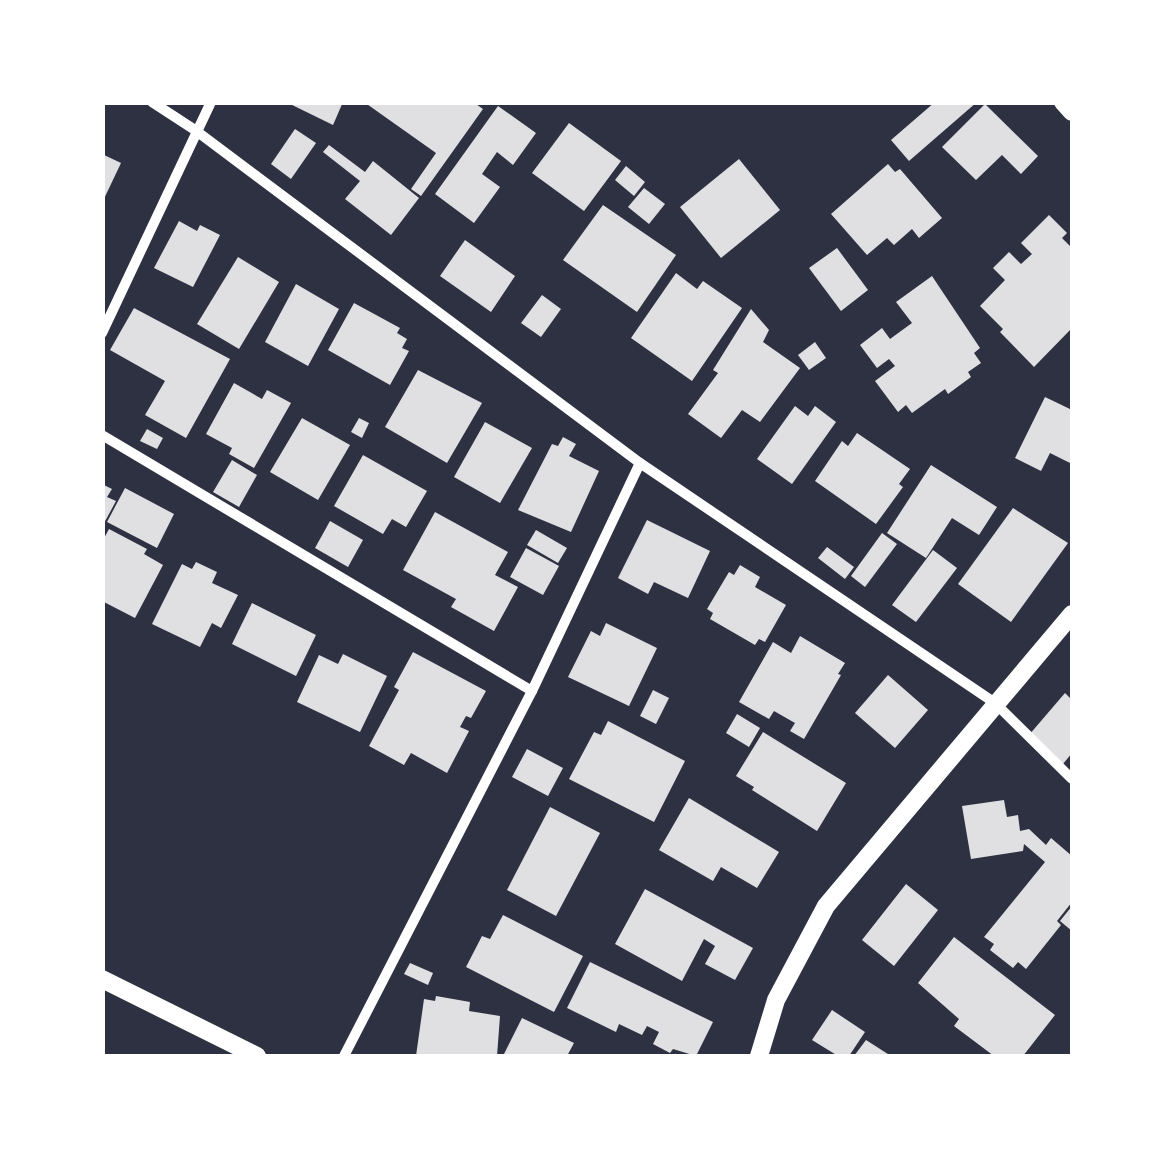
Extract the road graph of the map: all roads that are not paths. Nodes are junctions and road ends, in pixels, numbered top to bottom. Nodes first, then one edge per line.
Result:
1 (152, 102) edge
2 (211, 102) edge
3 (1063, 102) edge
4 (1072, 112) edge
5 (196, 130) junction
6 (102, 333) edge
7 (102, 434) edge
8 (640, 463) junction
9 (1072, 614) edge
10 (532, 691) junction
11 (995, 703) junction
12 (1072, 779) edge
13 (102, 978) edge
14 (258, 1056) edge
15 (344, 1056) edge
16 (759, 1056) edge

1 - 5 street
2 - 5 street
3 - 4 street
5 - 6 street
5 - 8 street
7 - 10 street
8 - 10 street
8 - 11 street
9 - 11 street
10 - 15 street
11 - 12 street
11 - 16 street
13 - 14 street

